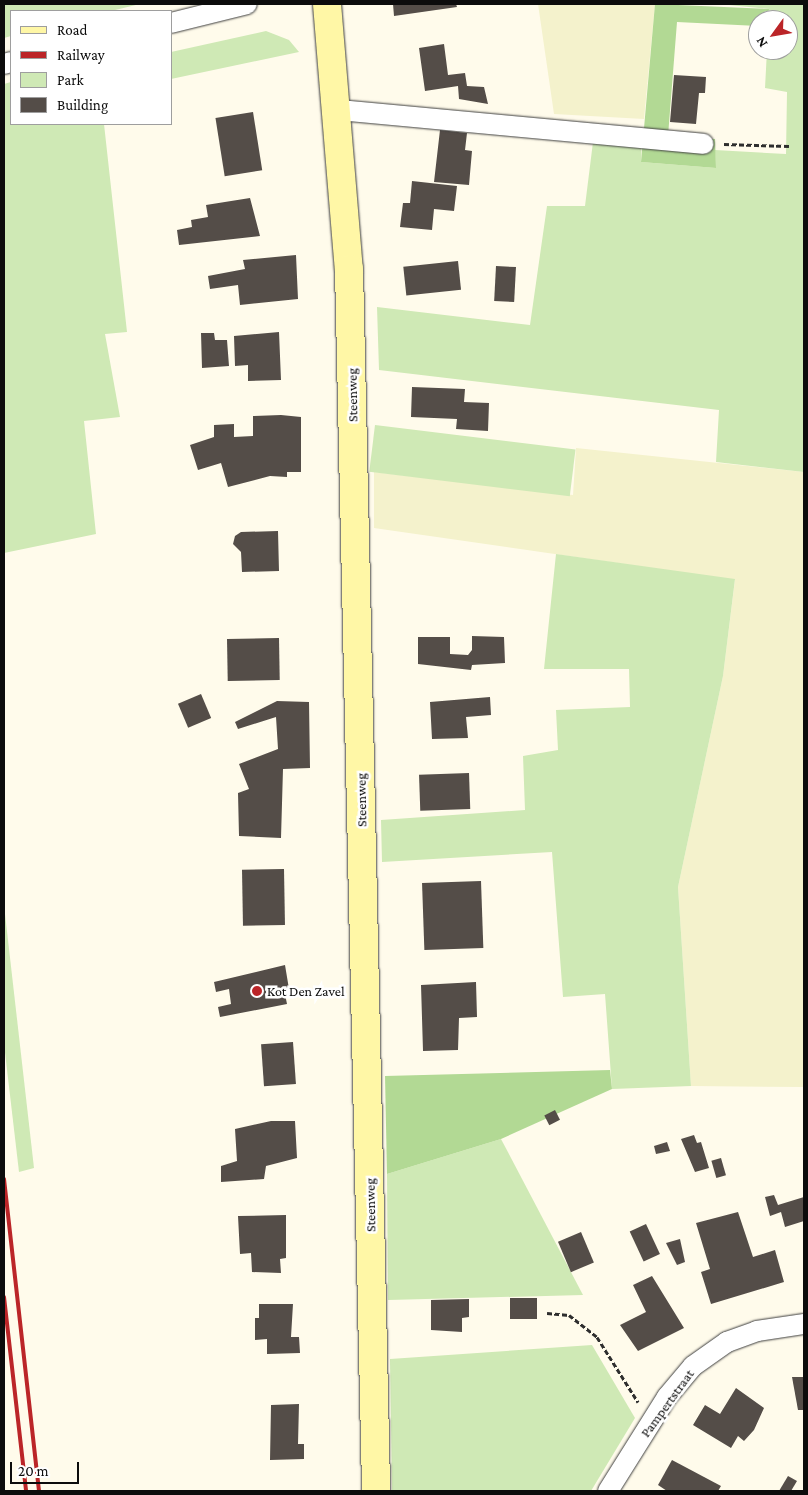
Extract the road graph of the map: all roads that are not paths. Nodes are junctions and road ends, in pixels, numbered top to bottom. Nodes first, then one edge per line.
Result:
1 (247, 4) edge
2 (326, 4) edge
3 (172, 23) edge
4 (338, 110) junction
5 (703, 144) road end
6 (804, 1324) edge
7 (376, 1491) edge
8 (608, 1491) edge

1 - 3 street
2 - 4 main road, Steenweg
4 - 5 street
4 - 7 main road, Steenweg
6 - 8 street, Pampertstraat

